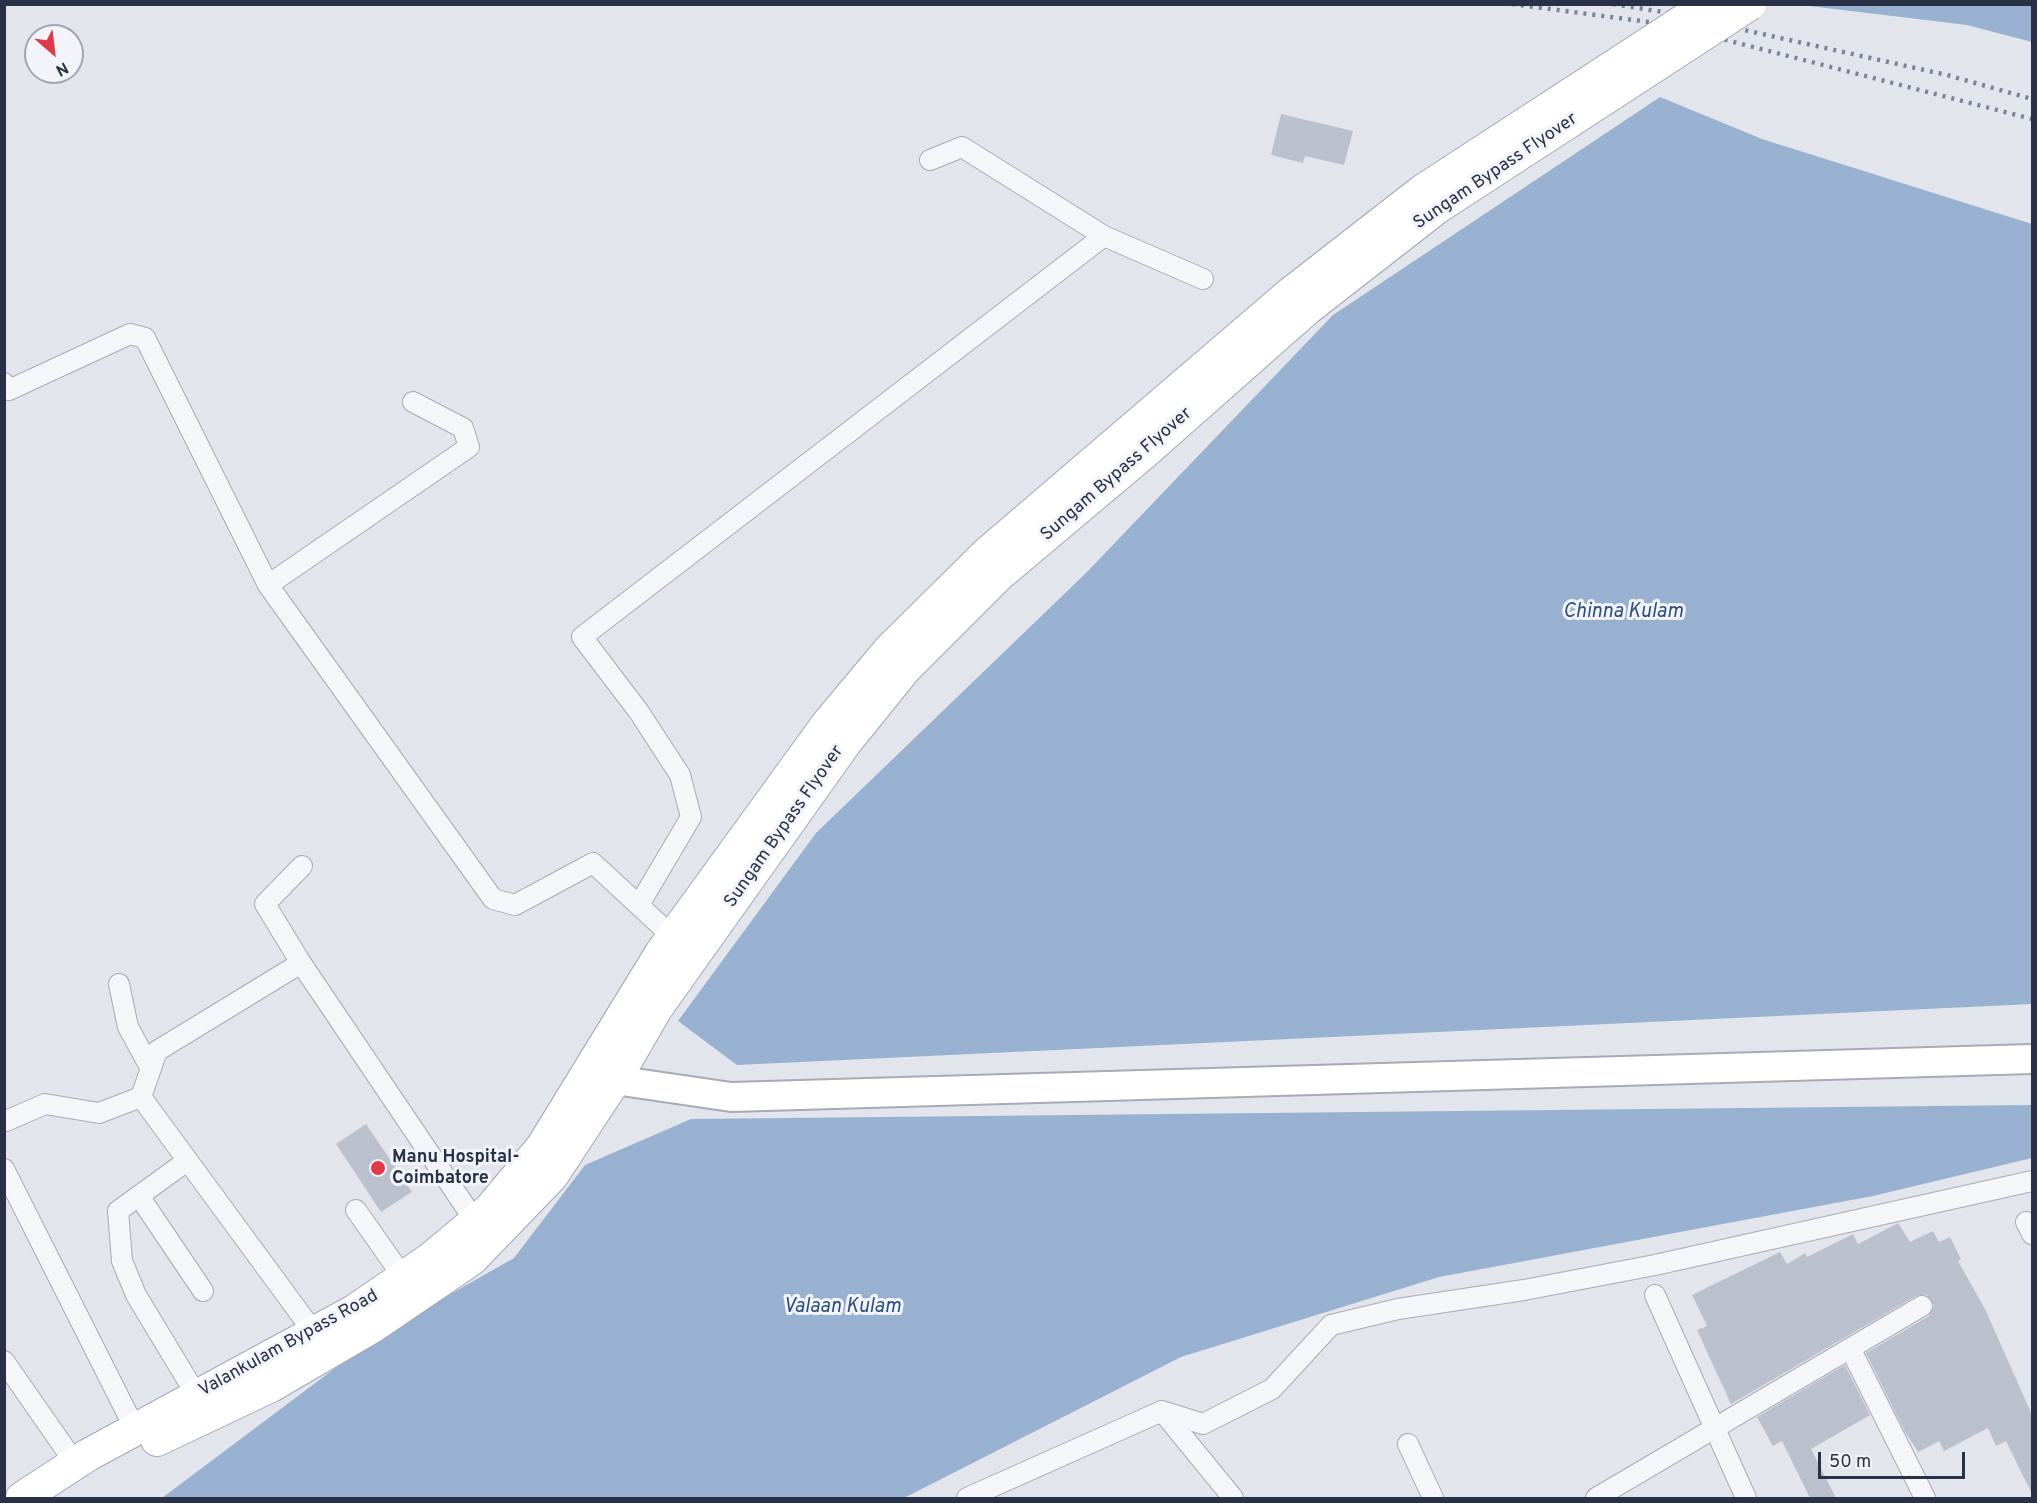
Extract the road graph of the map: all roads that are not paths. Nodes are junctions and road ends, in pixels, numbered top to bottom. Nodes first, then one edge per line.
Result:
1 (1709, 4) edge
2 (1750, 4) edge
3 (930, 160) dead end
4 (1104, 236) junction
5 (1203, 279) dead end
6 (4, 383) edge
7 (413, 402) dead end
8 (268, 585) junction
9 (897, 659) junction
10 (302, 866) dead end
11 (639, 905) junction
12 (673, 937) junction
13 (301, 963) junction
14 (119, 984) dead end
15 (2032, 1059) edge
16 (151, 1069) junction
17 (602, 1073) junction
18 (141, 1097) junction
19 (6, 1121) edge
20 (187, 1161) junction
21 (4, 1168) edge
22 (2032, 1181) edge
23 (139, 1196) junction
24 (356, 1210) dead end
25 (475, 1221) junction
26 (403, 1277) junction
27 (202, 1291) dead end
28 (1655, 1295) dead end
29 (1922, 1306) dead end
30 (315, 1334) junction
31 (1851, 1350) junction
32 (4, 1361) edge
33 (197, 1396) junction
34 (1162, 1411) junction
35 (135, 1429) junction
36 (1715, 1429) junction
37 (1408, 1444) dead end
38 (75, 1463) junction
39 (973, 1497) edge
40 (22, 1498) edge
41 (51, 1498) edge
42 (1233, 1498) edge
43 (1433, 1498) edge
44 (1596, 1498) edge
45 (1746, 1498) edge
46 (1925, 1498) edge

1 - 9 main road, Sungam Bypass Flyover, bridge
2 - 9 main road, Sungam Bypass Flyover, bridge
3 - 4 street
4 - 5 street
4 - 11 street
6 - 8 street
7 - 8 street
8 - 11 street
9 - 12 main road, Sungam Bypass Flyover
9 - 17 main road, Sungam Bypass Flyover
10 - 13 street
11 - 12 street
12 - 17 main road, Sungam Bypass Flyover
13 - 16 street
13 - 25 street
14 - 16 street
15 - 17 street
16 - 18 street
17 - 25 main road, Valankulam Bypass Road
17 - 41 main road, Valankulam Bypass Road
18 - 19 street
18 - 20 street
20 - 23 street
20 - 30 street
21 - 35 street
22 - 34 street
23 - 27 street
23 - 33 street
24 - 26 street
25 - 26 main road, Valankulam Bypass Road
26 - 30 main road, Valankulam Bypass Road
28 - 36 street
29 - 31 street
30 - 33 main road, Valankulam Bypass Road
31 - 36 street
31 - 46 street
32 - 38 street
33 - 35 main road, Valankulam Bypass Road
34 - 39 street
34 - 42 street
35 - 38 main road, Valankulam Bypass Road
36 - 44 street
36 - 45 street
37 - 43 street
38 - 40 main road, Valankulam Bypass Road

